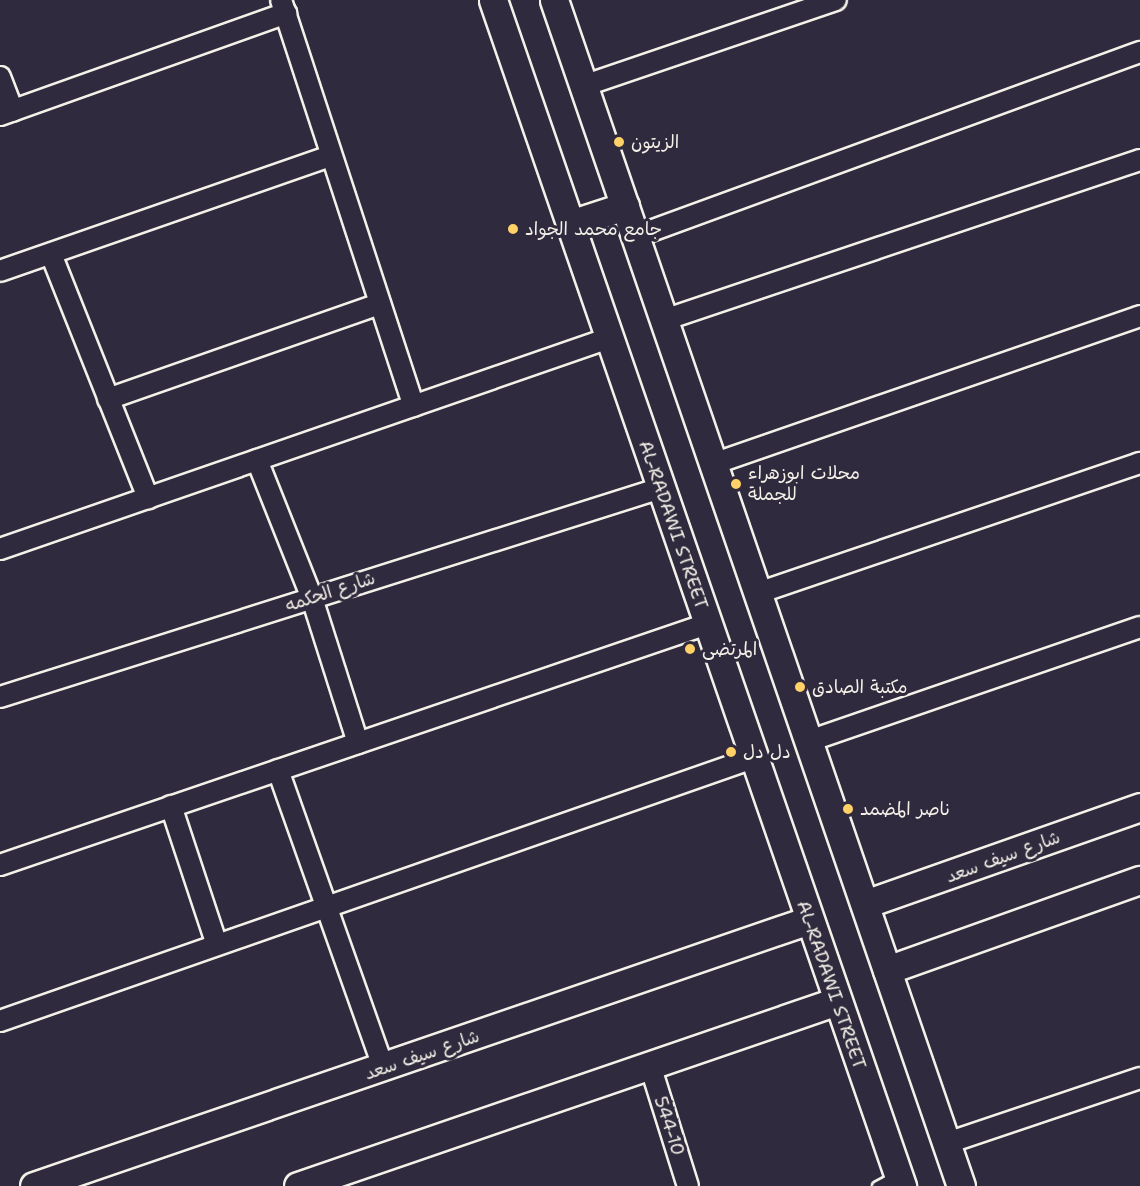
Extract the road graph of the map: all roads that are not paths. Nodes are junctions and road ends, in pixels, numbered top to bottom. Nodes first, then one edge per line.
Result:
1 (493, 0) edge
2 (554, 0) edge
3 (837, 0) edge
4 (284, 6) edge
5 (1140, 52) edge
6 (0, 77) edge
7 (583, 86) junction
8 (6, 113) edge
9 (331, 156) junction
10 (1140, 160) edge
11 (625, 206) junction
12 (570, 224) junction
13 (637, 236) junction
14 (51, 255) junction
15 (0, 271) edge
16 (380, 304) junction
17 (1140, 316) edge
18 (664, 320) junction
19 (609, 338) junction
20 (108, 399) junction
21 (414, 406) junction
22 (257, 460) junction
23 (1140, 463) edge
24 (713, 464) junction
25 (661, 488) junction
26 (148, 498) junction
27 (0, 549) edge
28 (758, 593) junction
29 (312, 598) junction
30 (708, 624) junction
31 (1140, 627) edge
32 (0, 697) edge
33 (809, 741) junction
34 (358, 743) junction
35 (753, 758) junction
36 (278, 770) junction
37 (171, 806) junction
38 (1140, 807) edge
39 (0, 865) edge
40 (1140, 880) edge
41 (865, 904) junction
42 (329, 906) junction
43 (809, 920) junction
44 (216, 945) junction
45 (887, 970) junction
46 (837, 1001) junction
47 (0, 1021) edge
48 (650, 1065) junction
49 (384, 1069) junction
50 (1140, 1078) edge
51 (947, 1143) junction
52 (892, 1182) edge
53 (34, 1186) edge
54 (298, 1186) edge
55 (688, 1186) edge
56 (962, 1186) edge

1 - 12 street, AL-RADAWI STREET
2 - 7 street
3 - 7 street
4 - 8 street
4 - 9 street
5 - 13 street
6 - 8 street
7 - 11 street
9 - 14 street
9 - 16 street
10 - 18 street
11 - 12 street
11 - 13 street
12 - 19 street, AL-RADAWI STREET
13 - 18 street
14 - 15 street
14 - 20 street
16 - 20 street
16 - 21 street
17 - 24 street
18 - 24 street
19 - 21 street
19 - 25 street, AL-RADAWI STREET
20 - 26 street
21 - 22 street
22 - 26 street
22 - 29 street
23 - 28 street
24 - 28 street
25 - 29 street, شارع الحكمه
25 - 30 street, AL-RADAWI STREET
26 - 27 street
28 - 33 street
29 - 32 street, شارع الحكمه
29 - 34 street
30 - 34 street
30 - 35 street, AL-RADAWI STREET
31 - 33 street
33 - 41 street
34 - 36 street
35 - 42 street
35 - 43 street, AL-RADAWI STREET
36 - 37 street
36 - 42 street
37 - 39 street
37 - 44 street
38 - 41 street, شارع سيف سعد
40 - 45 street
41 - 45 street
42 - 44 street
42 - 49 street
43 - 46 street, AL-RADAWI STREET
43 - 49 street, شارع سيف سعد
44 - 47 street
45 - 51 street
46 - 48 street
46 - 52 street, AL-RADAWI STREET
48 - 54 street
48 - 55 street, 544-10
49 - 53 street, شارع سيف سعد
50 - 51 street
51 - 56 street

